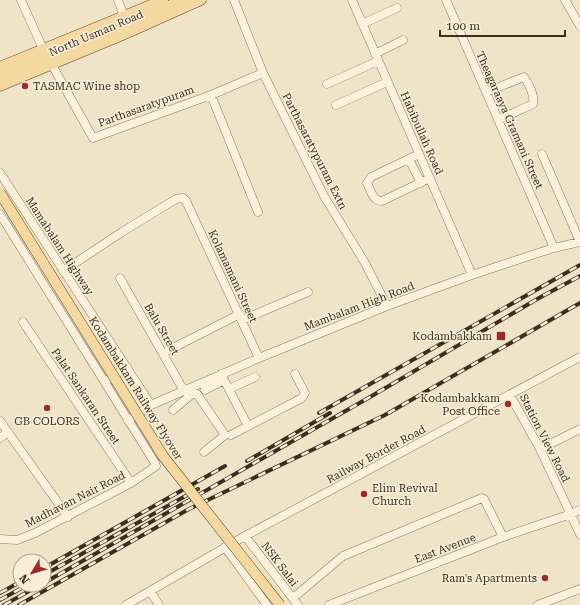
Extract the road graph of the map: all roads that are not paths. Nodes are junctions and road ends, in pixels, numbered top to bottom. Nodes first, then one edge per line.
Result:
1 (21, 0) edge
2 (118, 0) edge
3 (163, 0) edge
4 (183, 0) edge
5 (201, 0) edge
6 (234, 0) edge
7 (352, 0) edge
8 (446, 0) edge
9 (565, 0) edge
10 (397, 8) dead end
11 (124, 16) junction
12 (362, 24) junction
13 (580, 26) edge
14 (403, 40) dead end
15 (43, 49) junction
16 (377, 58) junction
17 (52, 65) junction
18 (0, 67) edge
19 (263, 73) junction
20 (0, 76) edge
21 (387, 82) junction
22 (327, 84) dead end
23 (0, 86) edge
24 (486, 92) junction
25 (211, 94) junction
26 (336, 105) dead end
27 (498, 120) junction
28 (419, 154) junction
29 (542, 154) dead end
30 (409, 159) junction
31 (0, 173) edge
32 (430, 178) junction
33 (420, 183) junction
34 (0, 192) edge
35 (258, 212) dead end
36 (2, 220) edge
37 (580, 242) edge
38 (554, 248) junction
39 (63, 272) junction
40 (472, 275) junction
41 (120, 278) dead end
42 (308, 292) dead end
43 (387, 306) junction
44 (241, 317) junction
45 (23, 322) dead end
46 (101, 329) junction
47 (81, 344) junction
48 (164, 353) junction
49 (580, 357) edge
50 (259, 358) junction
51 (127, 368) junction
52 (295, 374) dead end
53 (223, 377) junction
54 (255, 377) dead end
55 (104, 382) junction
56 (229, 389) junction
57 (205, 390) dead end
58 (184, 391) junction
59 (174, 395) junction
60 (510, 395) junction
61 (181, 403) junction
62 (151, 405) junction
63 (172, 410) dead end
64 (0, 421) edge
65 (128, 421) junction
66 (248, 426) junction
67 (580, 429) edge
68 (8, 432) junction
69 (231, 435) dead end
70 (0, 438) edge
71 (540, 450) junction
72 (204, 452) dead end
73 (130, 483) junction
74 (580, 510) edge
75 (571, 514) junction
76 (68, 517) junction
77 (580, 534) edge
78 (245, 536) junction
79 (503, 537) junction
80 (0, 539) edge
81 (225, 547) junction
82 (580, 589) edge
83 (150, 591) junction
84 (292, 598) junction
85 (126, 605) edge
86 (159, 605) edge
87 (268, 605) edge
88 (280, 605) edge
89 (298, 605) edge
90 (329, 605) edge
91 (538, 605) edge

1 - 15 street
2 - 11 street
3 - 11 main road, North Usman Road
4 - 20 main road
5 - 17 main road, North Usman Road
6 - 19 street, Parthasaratypuram Extn
7 - 12 street, Habibullah Road
8 - 24 street, Theagaraaya Gramani Street
9 - 13 street
10 - 12 street
11 - 15 main road, North Usman Road
12 - 16 street, Habibullah Road
14 - 16 street
15 - 18 main road, North Usman Road
16 - 21 street, Habibullah Road
16 - 22 street
17 - 23 main road, North Usman Road
17 - 25 street, Parthasaratypuram
19 - 25 street, Parthasaratypuram
19 - 43 street, Parthasaratypuram Extn
21 - 26 street
21 - 28 street, Habibullah Road
24 - 27 street, Theagaraaya Gramani Street
24 - 27 street
25 - 35 street
27 - 38 street, Theagaraaya Gramani Street
28 - 30 street
28 - 32 street, Habibullah Road
29 - 37 street
30 - 33 street
30 - 33 street
31 - 39 street, Mamabalam Highway
32 - 33 street
32 - 40 street, Habibullah Road
34 - 88 main road, Kodambakkam Railway Flyover, bridge
36 - 47 street
37 - 38 street, Mambalam High Road
38 - 40 street, Mambalam High Road
39 - 44 street, Kolamamani Street
39 - 46 street, Mamabalam Highway
40 - 43 street, Mambalam High Road
41 - 48 street, Balu Street
42 - 44 street
43 - 50 street, Mambalam High Road
44 - 48 street
44 - 50 street, Kolamamani Street
45 - 73 street, Palat Sankaran Street
46 - 47 street
46 - 51 street, Mamabalam Highway
47 - 55 street
48 - 58 street, Balu Street
49 - 60 street, Railway Border Road
50 - 53 street, Mambalam High Road
51 - 55 street
51 - 62 street, Mamabalam Highway
52 - 66 street
53 - 56 street
53 - 57 street
53 - 58 street, Mambalam High Road
54 - 56 street
55 - 65 street
56 - 66 street
58 - 59 street, Mambalam High Road
59 - 61 street
59 - 62 street, Mambalam High Road
60 - 71 street, Station View Road
60 - 78 street, Railway Border Road
61 - 63 street
61 - 72 street
62 - 65 street
64 - 68 street
65 - 73 street, Madhavan Nair Road
66 - 69 street
67 - 71 street
68 - 70 street
68 - 76 street
71 - 75 street, Station View Road
73 - 76 street, Madhavan Nair Road
74 - 75 street, East Avenue
75 - 77 street, Station View Road
75 - 79 street, East Avenue
76 - 80 street, Madhavan Nair Road
78 - 81 street, Railway Border Road
78 - 84 street, NSK Salai
79 - 84 street
79 - 90 street, East Avenue
81 - 83 street, Railway Border Road
81 - 87 street
82 - 91 street
83 - 85 street, Railway Border Road
83 - 86 street
84 - 89 street, NSK Salai

